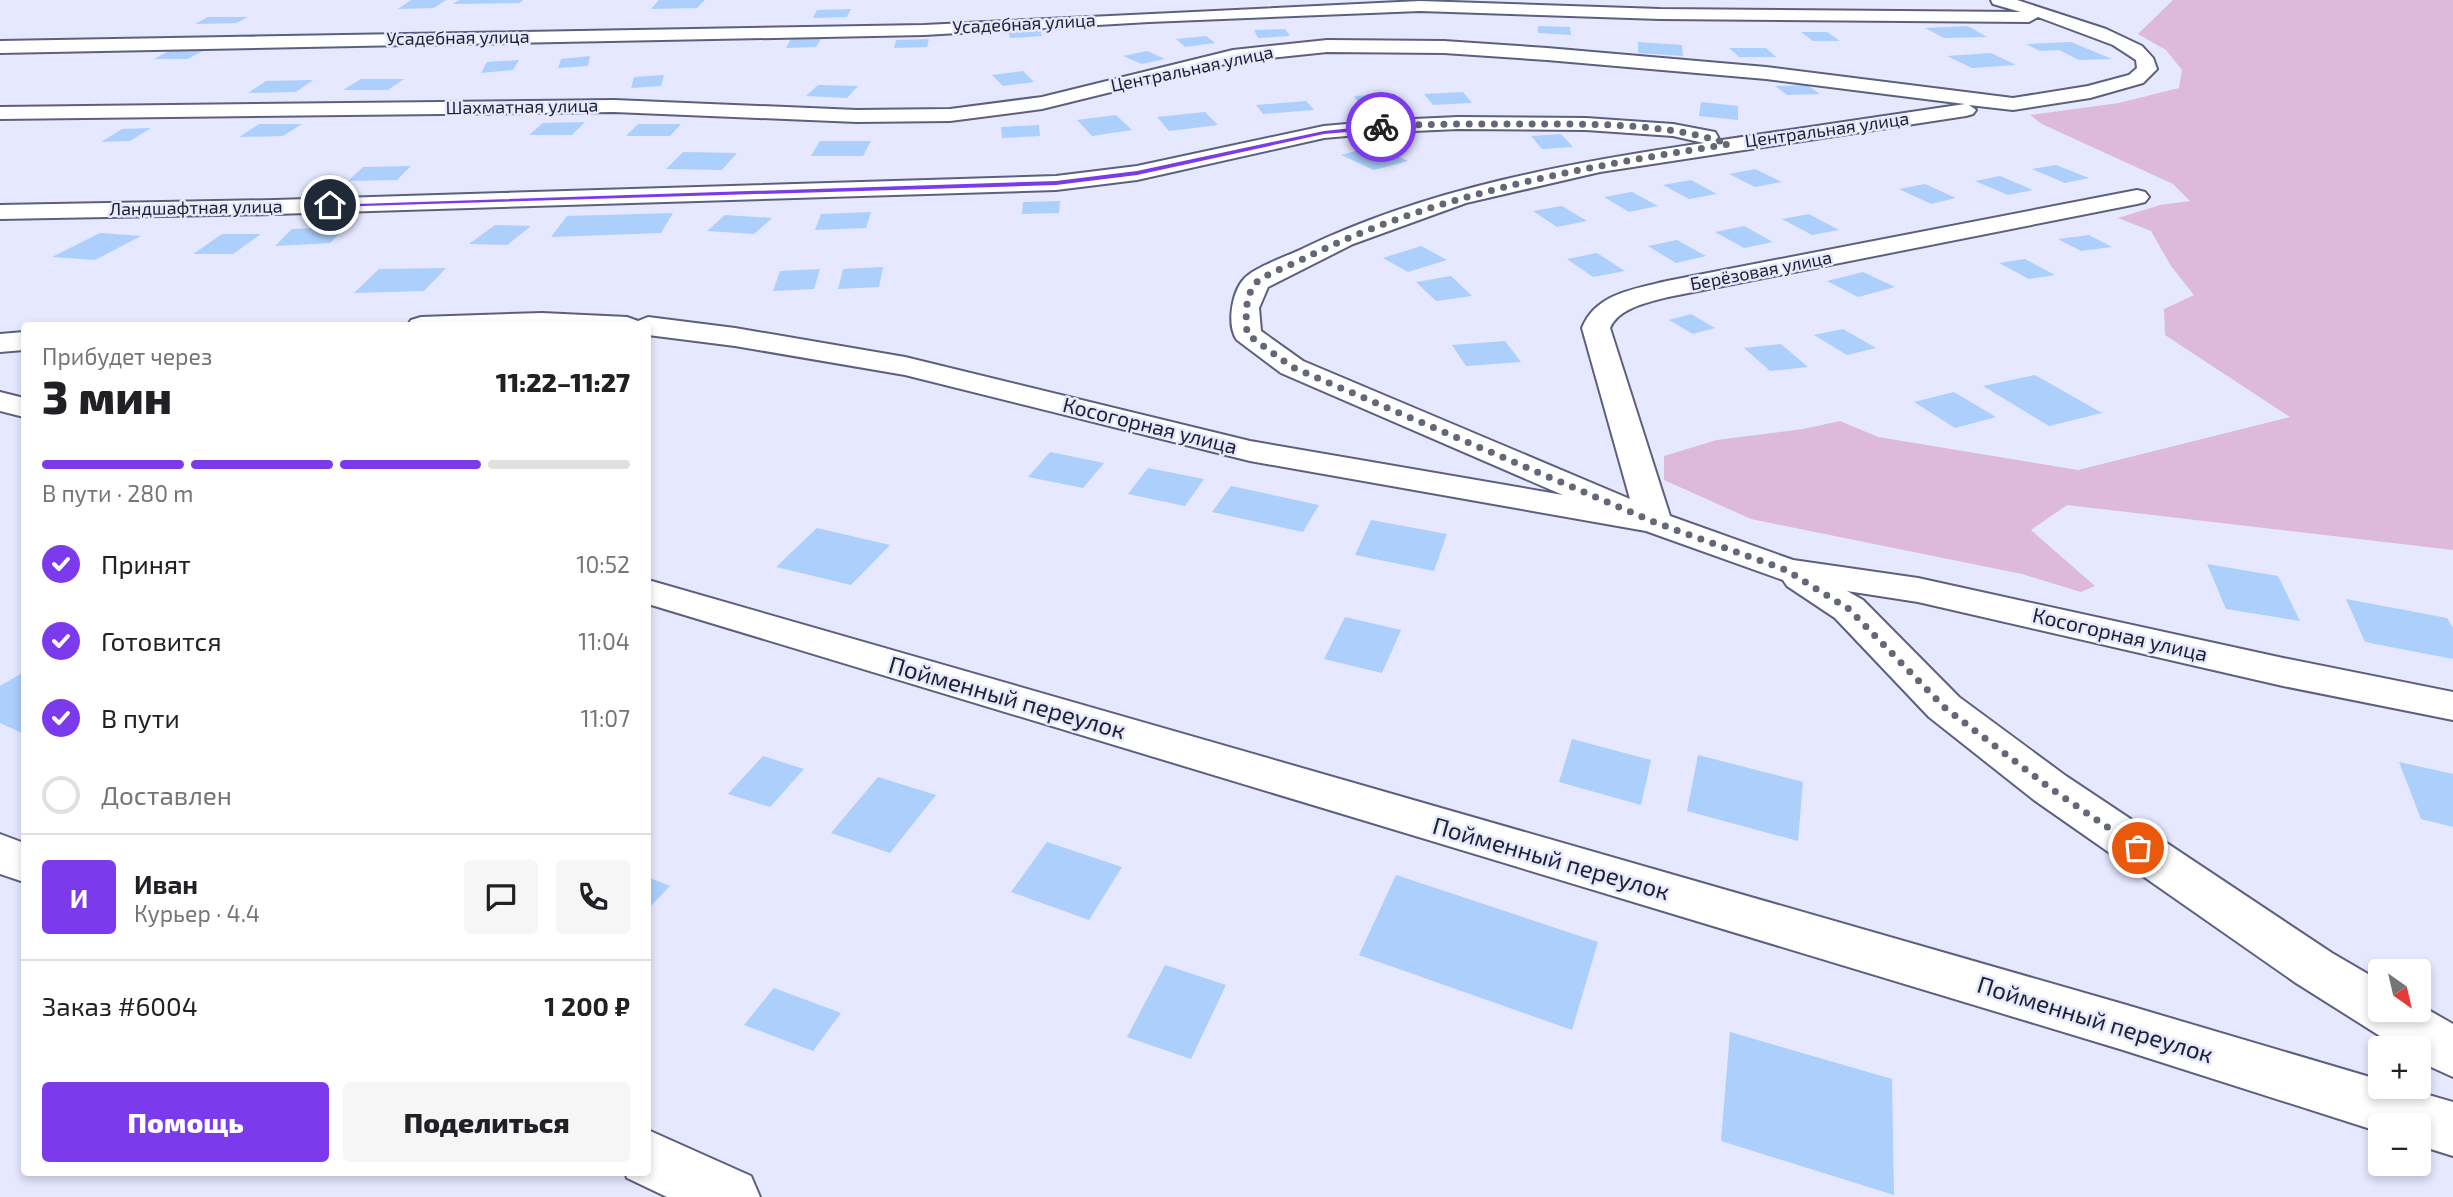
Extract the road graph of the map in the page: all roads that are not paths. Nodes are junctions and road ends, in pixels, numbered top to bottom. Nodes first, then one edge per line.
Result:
1 (1723, 0) edge
2 (1999, 0) edge
3 (1748, 15) junction
4 (2048, 17) junction
5 (0, 47) edge
6 (1042, 103) joint
7 (2013, 104) junction
8 (0, 113) edge
9 (1729, 144) junction
10 (2137, 197) dead end
11 (0, 212) edge
12 (651, 326) edge
13 (21, 341) edge
14 (0, 342) edge
15 (0, 401) edge
16 (21, 407) edge
17 (1654, 522) junction
18 (1786, 570) junction
19 (651, 593) edge
20 (2453, 706) edge
21 (0, 852) edge
22 (21, 862) edge
23 (2368, 1001) edge
24 (2402, 1022) edge
25 (2453, 1053) edge
26 (2453, 1129) edge
27 (651, 1159) edge
28 (730, 1197) edge

1 - 3 street
2 - 4 street, Центральная улица
3 - 4 street, Усадебная улица
3 - 5 street, Усадебная улица
4 - 7 street, Центральная улица
6 - 7 street, Центральная улица
6 - 8 street, Шахматная улица
7 - 9 street, Центральная улица
9 - 11 street, Ландшафтная улица
9 - 17 street, Центральная улица
10 - 17 street, Берёзовая улица
12 - 17 street, Косогорная улица
13 - 14 street
15 - 16 street
17 - 18 street, Центральная улица
18 - 20 street, Косогорная улица
18 - 23 street
19 - 26 street, Пойменный переулок
21 - 22 street
24 - 25 street
27 - 28 street

